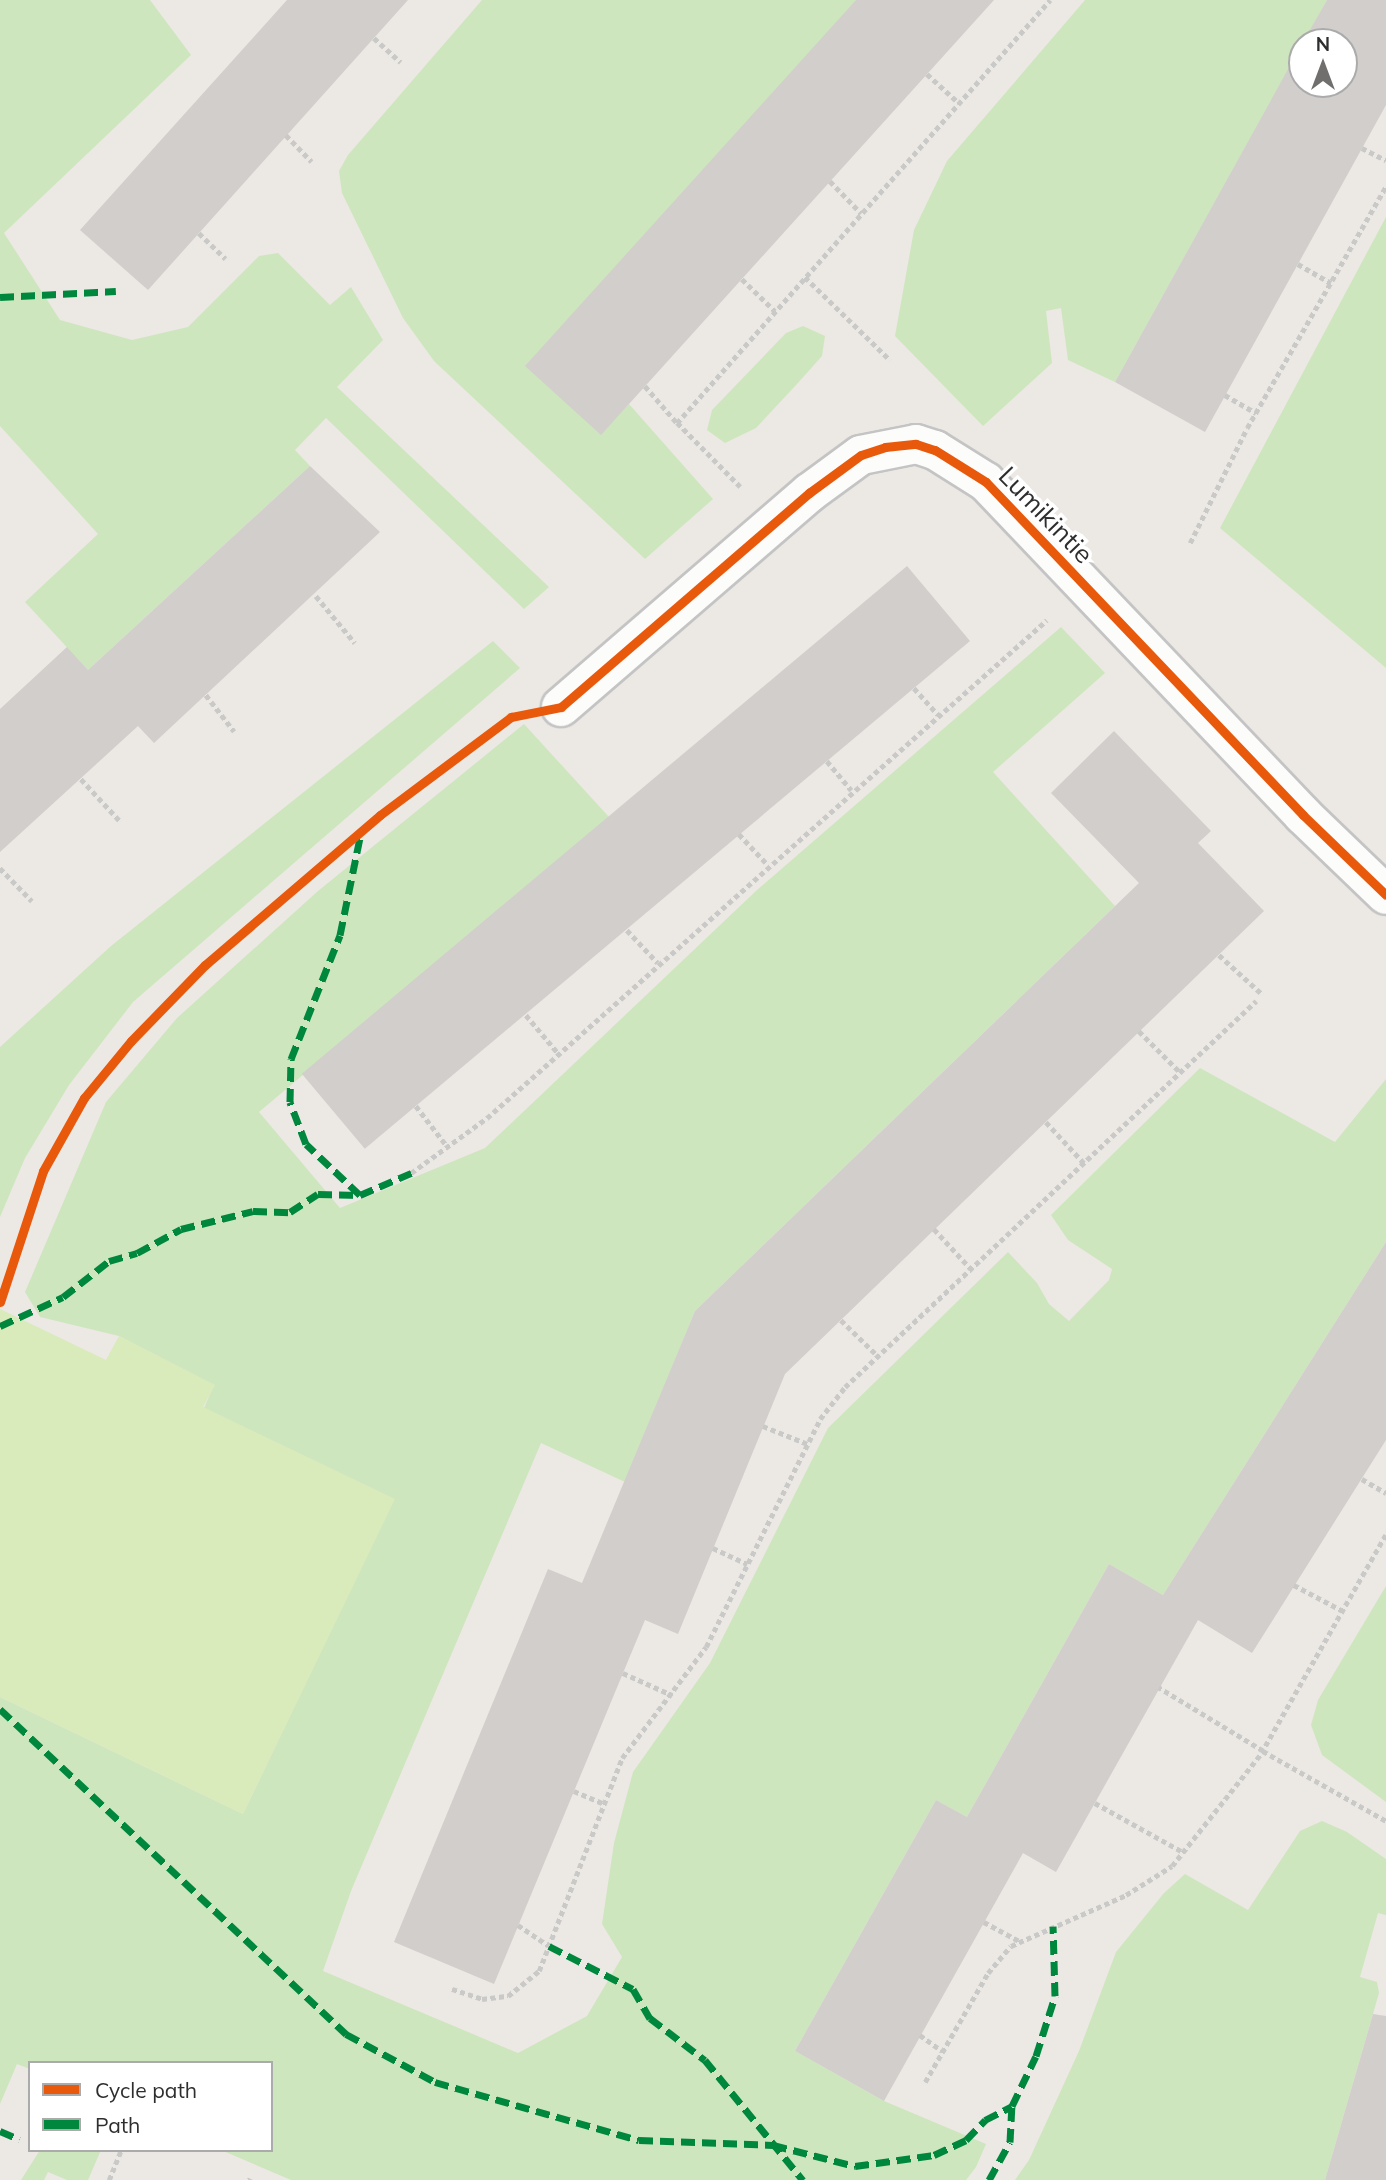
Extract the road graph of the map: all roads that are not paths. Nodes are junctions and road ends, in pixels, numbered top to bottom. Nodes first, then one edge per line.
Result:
1 (561, 707) dead end
2 (1386, 895) edge

1 - 2 street, Lumikintie

